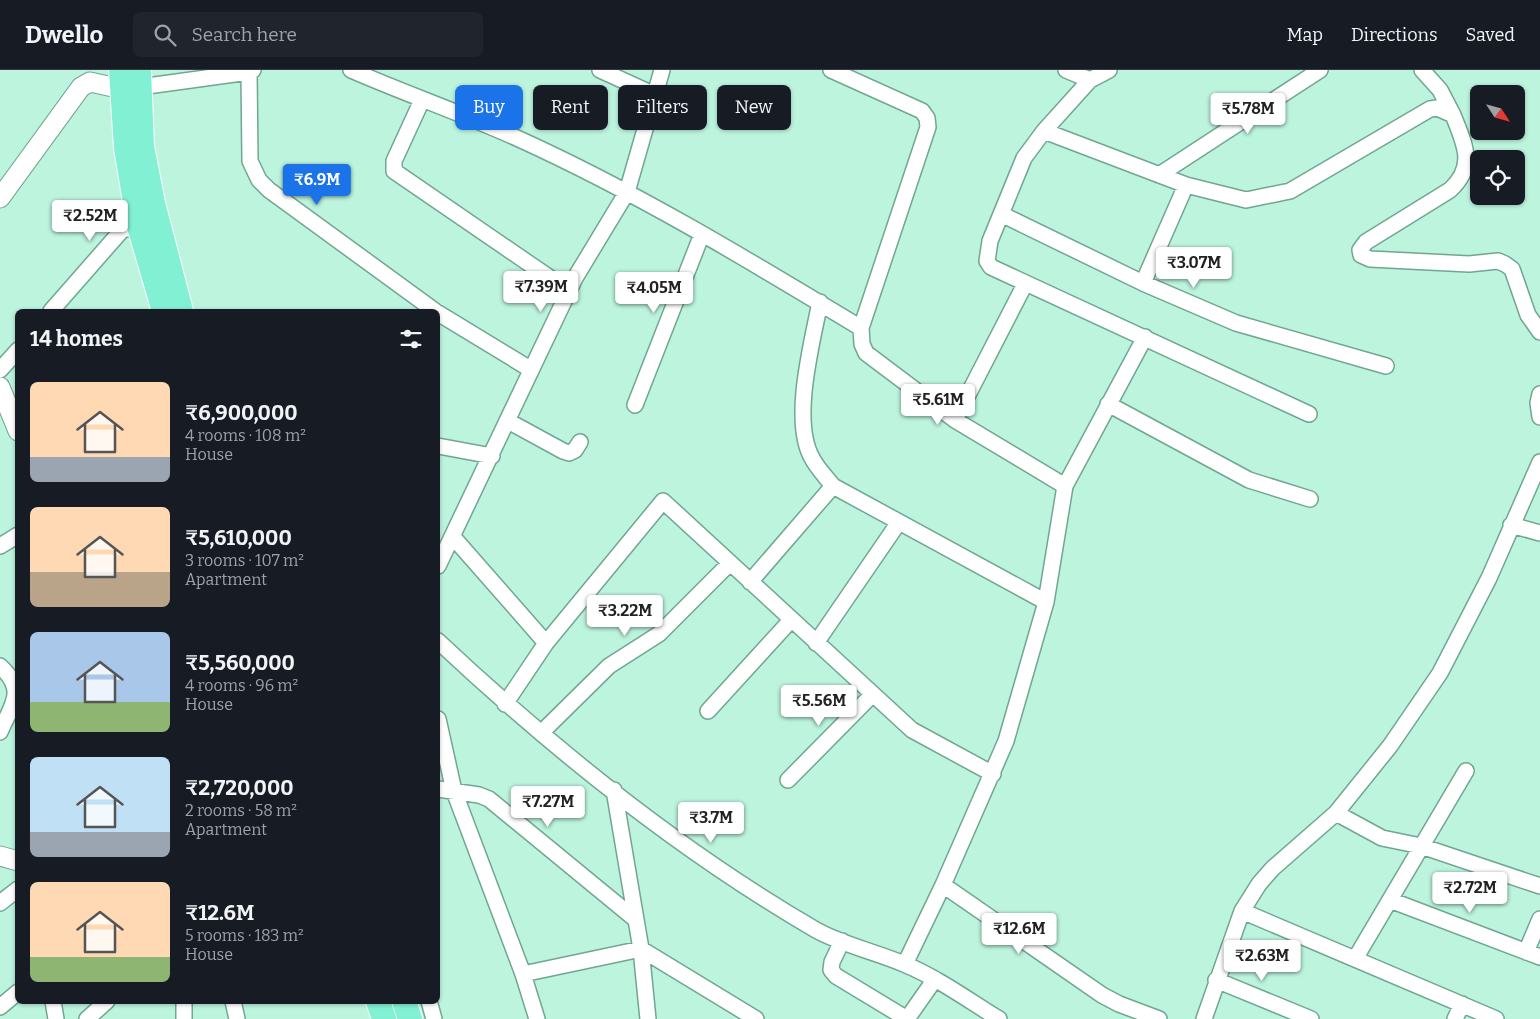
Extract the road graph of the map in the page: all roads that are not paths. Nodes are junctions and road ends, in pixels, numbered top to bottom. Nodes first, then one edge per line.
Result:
1 (351, 70) edge
2 (600, 70) edge
3 (662, 70) edge
4 (831, 70) edge
5 (1066, 70) edge
6 (1108, 70) edge
7 (1320, 70) edge
8 (1422, 70) edge
9 (251, 71) edge
10 (131, 79) edge
11 (1090, 80) junction
12 (633, 85) edge
13 (658, 85) edge
14 (422, 100) junction
15 (1453, 115) junction
16 (645, 130) edge
17 (1044, 131) junction
18 (1159, 175) junction
19 (1186, 184) junction
20 (627, 192) junction
21 (0, 198) edge
22 (1001, 214) junction
23 (149, 225) junction
24 (702, 234) junction
25 (1143, 283) junction
26 (1025, 284) junction
27 (569, 291) junction
28 (820, 302) junction
29 (53, 309) edge
30 (164, 309) edge
31 (180, 309) edge
32 (430, 309) edge
33 (440, 316) edge
34 (862, 328) junction
35 (1540, 332) edge
36 (1144, 337) junction
37 (15, 353) edge
38 (1386, 366) dead end
39 (530, 369) junction
40 (0, 370) edge
41 (0, 387) edge
42 (1540, 394) edge
43 (635, 404) dead end
44 (1108, 404) junction
45 (1309, 414) dead end
46 (1540, 416) edge
47 (954, 420) junction
48 (508, 421) junction
49 (15, 424) edge
50 (580, 442) dead end
51 (440, 446) edge
52 (492, 456) junction
53 (1540, 462) edge
54 (833, 486) junction
55 (1066, 486) junction
56 (1310, 499) dead end
57 (899, 522) junction
58 (1511, 525) junction
59 (1540, 533) edge
60 (15, 537) edge
61 (453, 537) junction
62 (0, 546) edge
63 (440, 562) edge
64 (730, 563) junction
65 (750, 582) junction
66 (1046, 602) junction
67 (792, 620) junction
68 (546, 643) junction
69 (816, 643) junction
70 (440, 644) edge
71 (0, 666) edge
72 (15, 683) edge
73 (15, 696) edge
74 (872, 696) junction
75 (505, 704) junction
76 (708, 711) dead end
77 (440, 728) edge
78 (0, 732) edge
79 (542, 732) junction
80 (1466, 771) dead end
81 (993, 774) junction
82 (788, 780) dead end
83 (440, 789) edge
84 (614, 790) junction
85 (454, 791) junction
86 (1336, 813) junction
87 (1421, 846) junction
88 (0, 856) edge
89 (15, 860) edge
90 (943, 885) junction
91 (1540, 886) edge
92 (15, 892) edge
93 (1390, 900) junction
94 (0, 904) edge
95 (1242, 911) junction
96 (635, 919) junction
97 (1540, 919) edge
98 (842, 940) junction
99 (641, 949) junction
100 (1533, 955) edge
101 (1355, 959) junction
102 (904, 964) junction
103 (523, 974) junction
104 (935, 979) junction
105 (1216, 980) junction
106 (15, 994) edge
107 (104, 1004) edge
108 (184, 1004) edge
109 (234, 1004) edge
110 (379, 1004) edge
111 (405, 1004) edge
112 (430, 1004) edge
113 (1462, 1004) junction
114 (0, 1007) edge
115 (87, 1019) edge
116 (184, 1019) edge
117 (237, 1019) edge
118 (384, 1019) edge
119 (410, 1019) edge
120 (434, 1019) edge
121 (537, 1019) edge
122 (648, 1019) edge
123 (756, 1019) edge
124 (907, 1019) edge
125 (999, 1019) edge
126 (1159, 1019) edge
127 (1204, 1019) edge
128 (1311, 1019) edge
129 (1455, 1019) edge
130 (1496, 1019) edge

1 - 14 street
2 - 12 street
3 - 13 street
4 - 34 street
5 - 11 street
6 - 11 street
7 - 18 street
8 - 15 street
9 - 10 street
9 - 32 street
10 - 21 street
10 - 23 main road
11 - 17 street
14 - 20 street
14 - 27 street
15 - 19 street
15 - 35 street
16 - 20 street
17 - 18 street
17 - 22 street
18 - 19 street
19 - 25 street
20 - 24 street
20 - 27 street
22 - 25 street
22 - 26 street
23 - 29 street
23 - 30 main road
23 - 31 main road
24 - 28 street
24 - 43 street
25 - 38 street
26 - 36 street
26 - 47 street
27 - 39 street
28 - 34 street
28 - 54 street
33 - 39 street
34 - 47 street
36 - 44 street
36 - 45 street
37 - 40 street
39 - 48 street
41 - 49 street
42 - 46 street
44 - 55 street
44 - 56 street
47 - 55 street
48 - 50 street
48 - 52 street
51 - 52 street
52 - 61 street
53 - 58 street
54 - 57 street
54 - 65 street
55 - 66 street
57 - 66 street
57 - 69 street
58 - 59 street
58 - 86 street
60 - 62 street
61 - 63 street
61 - 68 street
64 - 65 street
64 - 68 street
64 - 79 street
65 - 67 street
66 - 81 street
67 - 69 street
67 - 76 street
68 - 75 street
69 - 74 street
70 - 75 street
71 - 72 street
73 - 78 street
74 - 81 street
74 - 82 street
75 - 79 street
77 - 85 street
79 - 84 street
80 - 87 street
81 - 90 street
83 - 85 street
84 - 96 street
84 - 98 street
85 - 96 street
85 - 103 street
86 - 87 street
86 - 95 street
87 - 91 street
87 - 93 street
88 - 89 street
90 - 102 street
90 - 126 street
92 - 94 street
93 - 100 street
93 - 101 street
95 - 101 street
95 - 105 street
96 - 99 street
97 - 100 street
98 - 102 street
98 - 124 street
99 - 103 street
99 - 122 street
99 - 123 street
101 - 113 street
102 - 104 street
103 - 121 street
104 - 124 street
104 - 125 street
105 - 127 street
105 - 128 street
106 - 114 street
107 - 115 street
108 - 116 street
109 - 117 street
110 - 118 main road
111 - 119 main road
112 - 120 street
113 - 129 street
113 - 130 street

